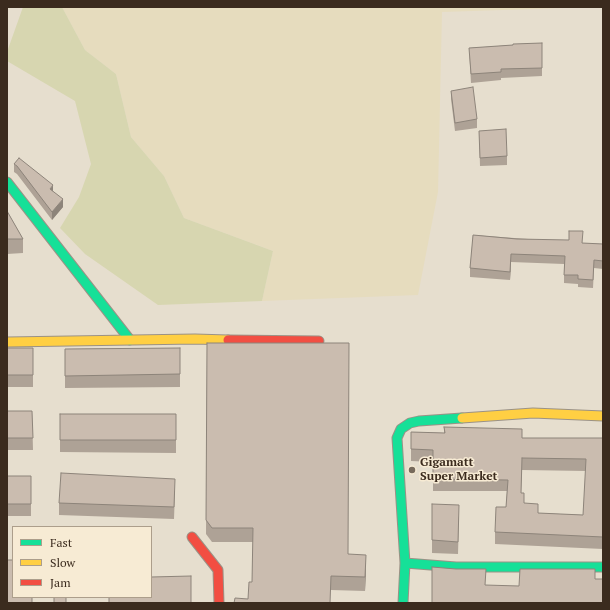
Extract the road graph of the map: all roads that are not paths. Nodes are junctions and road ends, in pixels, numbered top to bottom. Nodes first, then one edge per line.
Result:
1 (7, 182) edge
2 (130, 340) junction
3 (320, 341) edge
4 (7, 342) edge
5 (603, 416) edge
6 (192, 537) dead end
7 (404, 563) junction
8 (603, 567) edge
9 (219, 603) edge
10 (403, 603) edge

1 - 2 street
2 - 3 street
2 - 4 street
5 - 7 street
6 - 9 street
7 - 8 street
7 - 10 street

